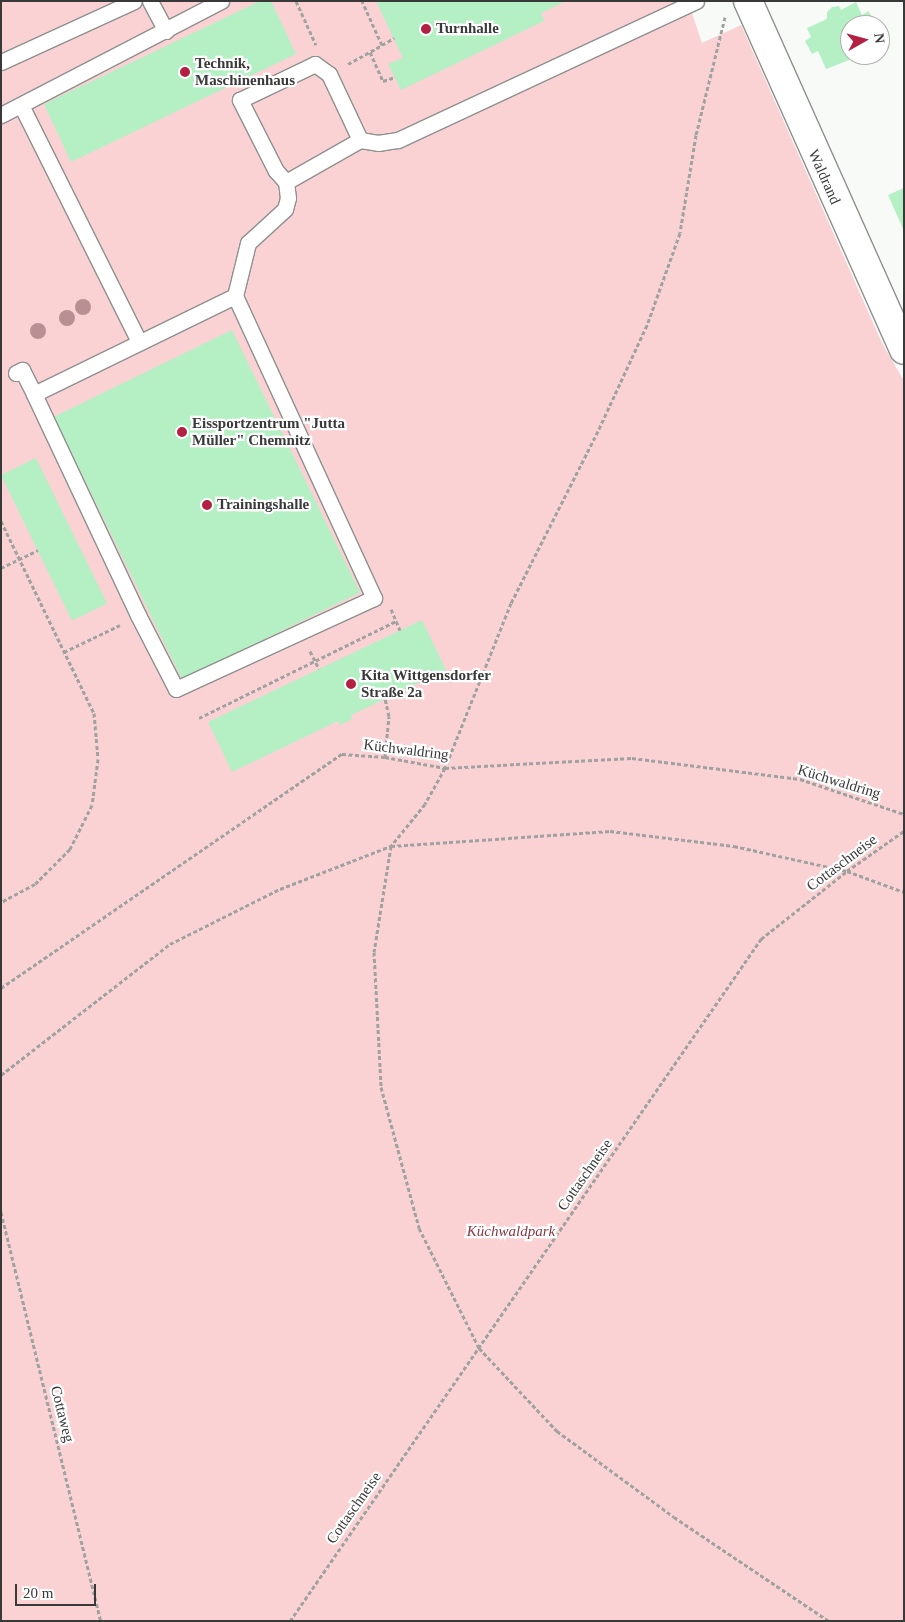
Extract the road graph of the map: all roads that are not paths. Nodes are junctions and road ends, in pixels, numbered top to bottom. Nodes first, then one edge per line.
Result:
1 (134, 1) edge
2 (150, 1) edge
3 (221, 1) edge
4 (696, 1) edge
5 (748, 1) edge
6 (166, 31) junction
7 (1, 62) edge
8 (21, 105) junction
9 (1, 115) edge
10 (360, 140) junction
11 (286, 182) junction
12 (235, 296) junction
13 (139, 342) junction
14 (904, 350) edge
15 (16, 373) dead end
16 (34, 394) junction

1 - 7 lane
2 - 6 lane
3 - 6 lane
4 - 10 lane
5 - 14 street, Waldrand
6 - 8 lane
8 - 9 lane
8 - 13 lane
10 - 11 lane
10 - 11 lane
11 - 12 lane
12 - 13 lane
12 - 16 lane
13 - 16 lane
15 - 16 lane

